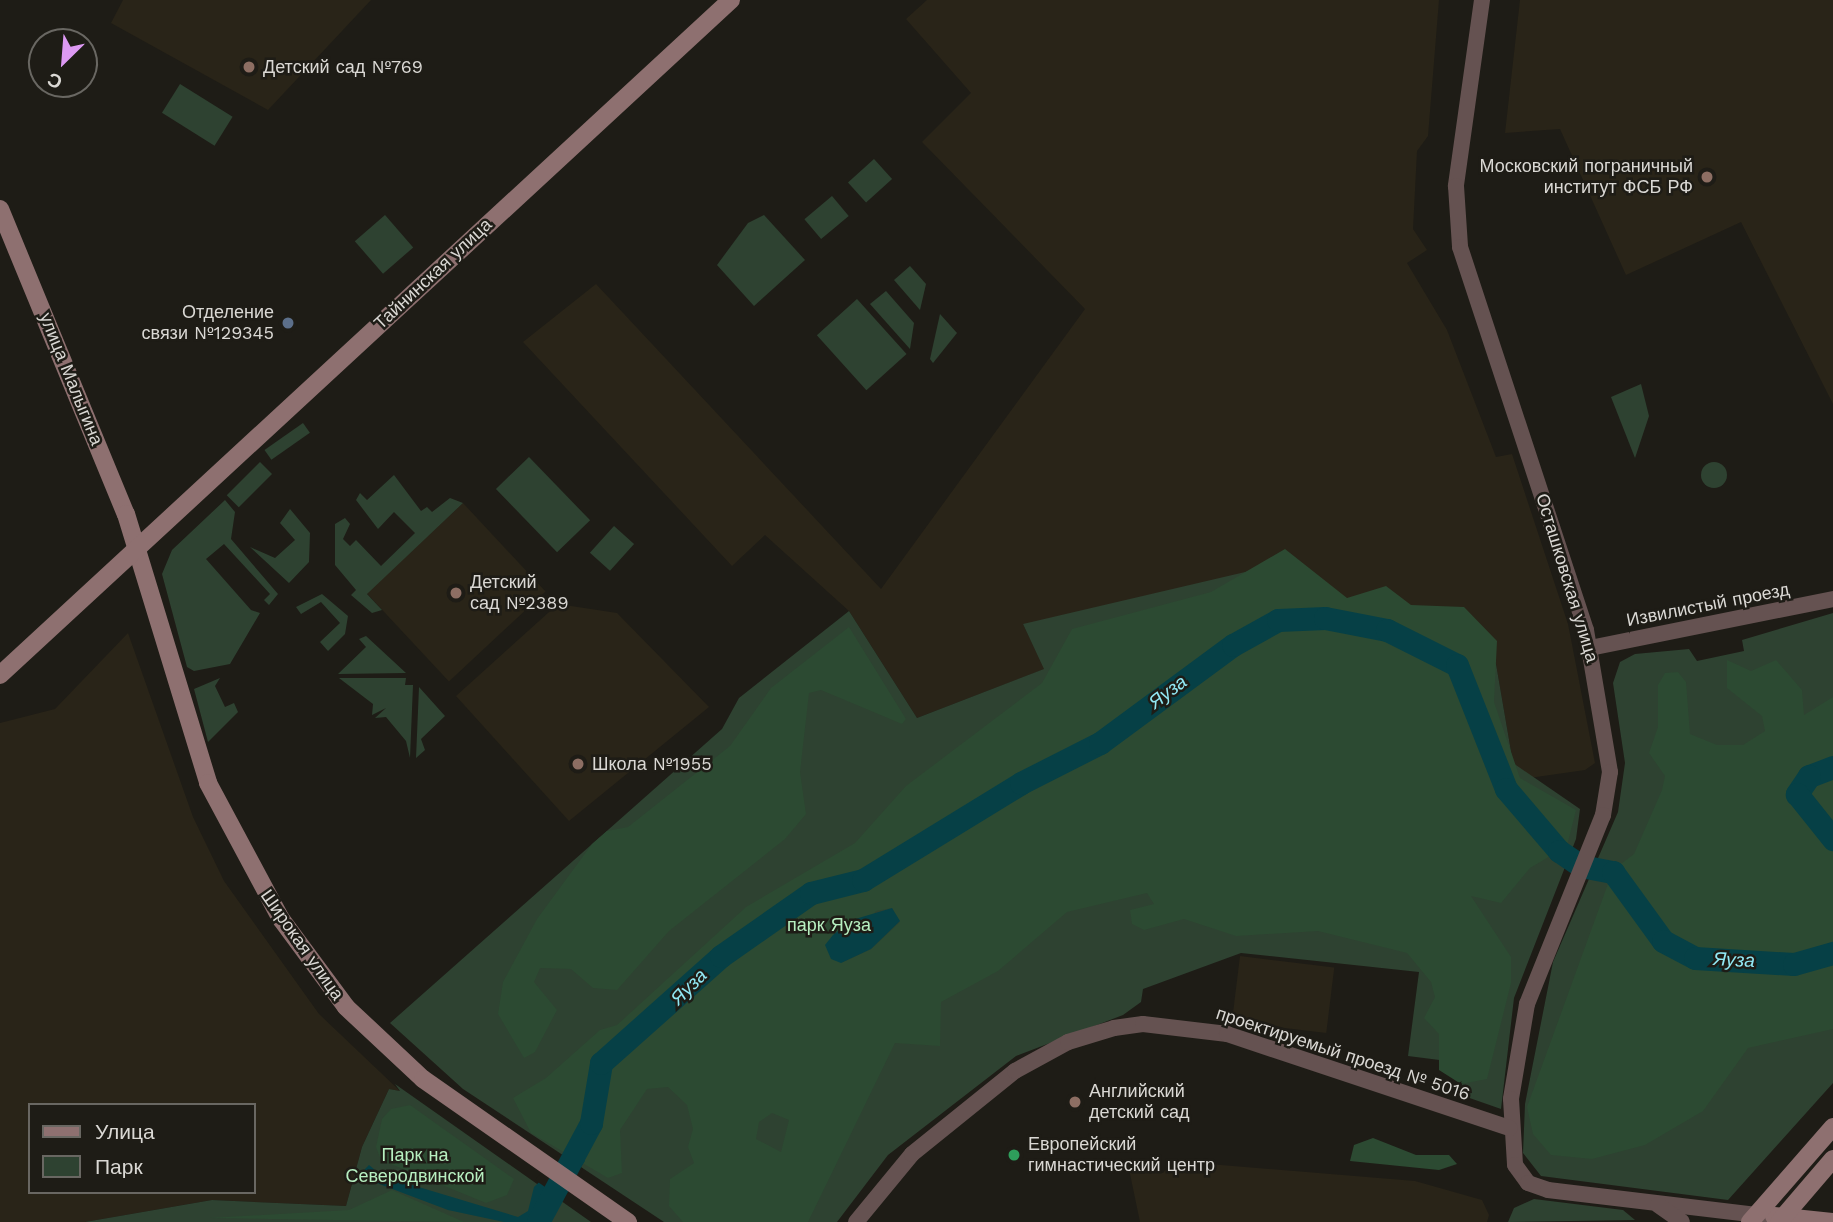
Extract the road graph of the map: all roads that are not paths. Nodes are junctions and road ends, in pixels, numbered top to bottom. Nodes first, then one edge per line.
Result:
1 (731, 0) edge
2 (1482, 0) edge
3 (0, 209) edge
4 (137, 550) junction
5 (1833, 599) edge
6 (1590, 648) junction
7 (0, 675) edge
8 (1833, 1127) edge
9 (1510, 1128) junction
10 (1833, 1159) edge
11 (1656, 1203) junction
12 (1757, 1220) edge
13 (1781, 1220) edge
14 (628, 1222) edge
15 (856, 1222) edge
16 (1682, 1222) edge
17 (1833, 1222) edge

1 - 4 main road, Тайнинская улица
2 - 6 street, Осташковская улица
3 - 4 main road, улица Малыгина
4 - 7 main road, Тайнинская улица
4 - 14 main road, Широкая улица
5 - 6 street, Извилистый проезд
6 - 9 street, Осташковская улица
8 - 12 main road
9 - 11 street, Осташковская улица
9 - 15 street, проектируемый проезд № 5016
10 - 13 main road
11 - 12 street, Осташковская улица
11 - 16 street
12 - 13 main road, Осташковская улица
13 - 17 main road, Осташковская улица

